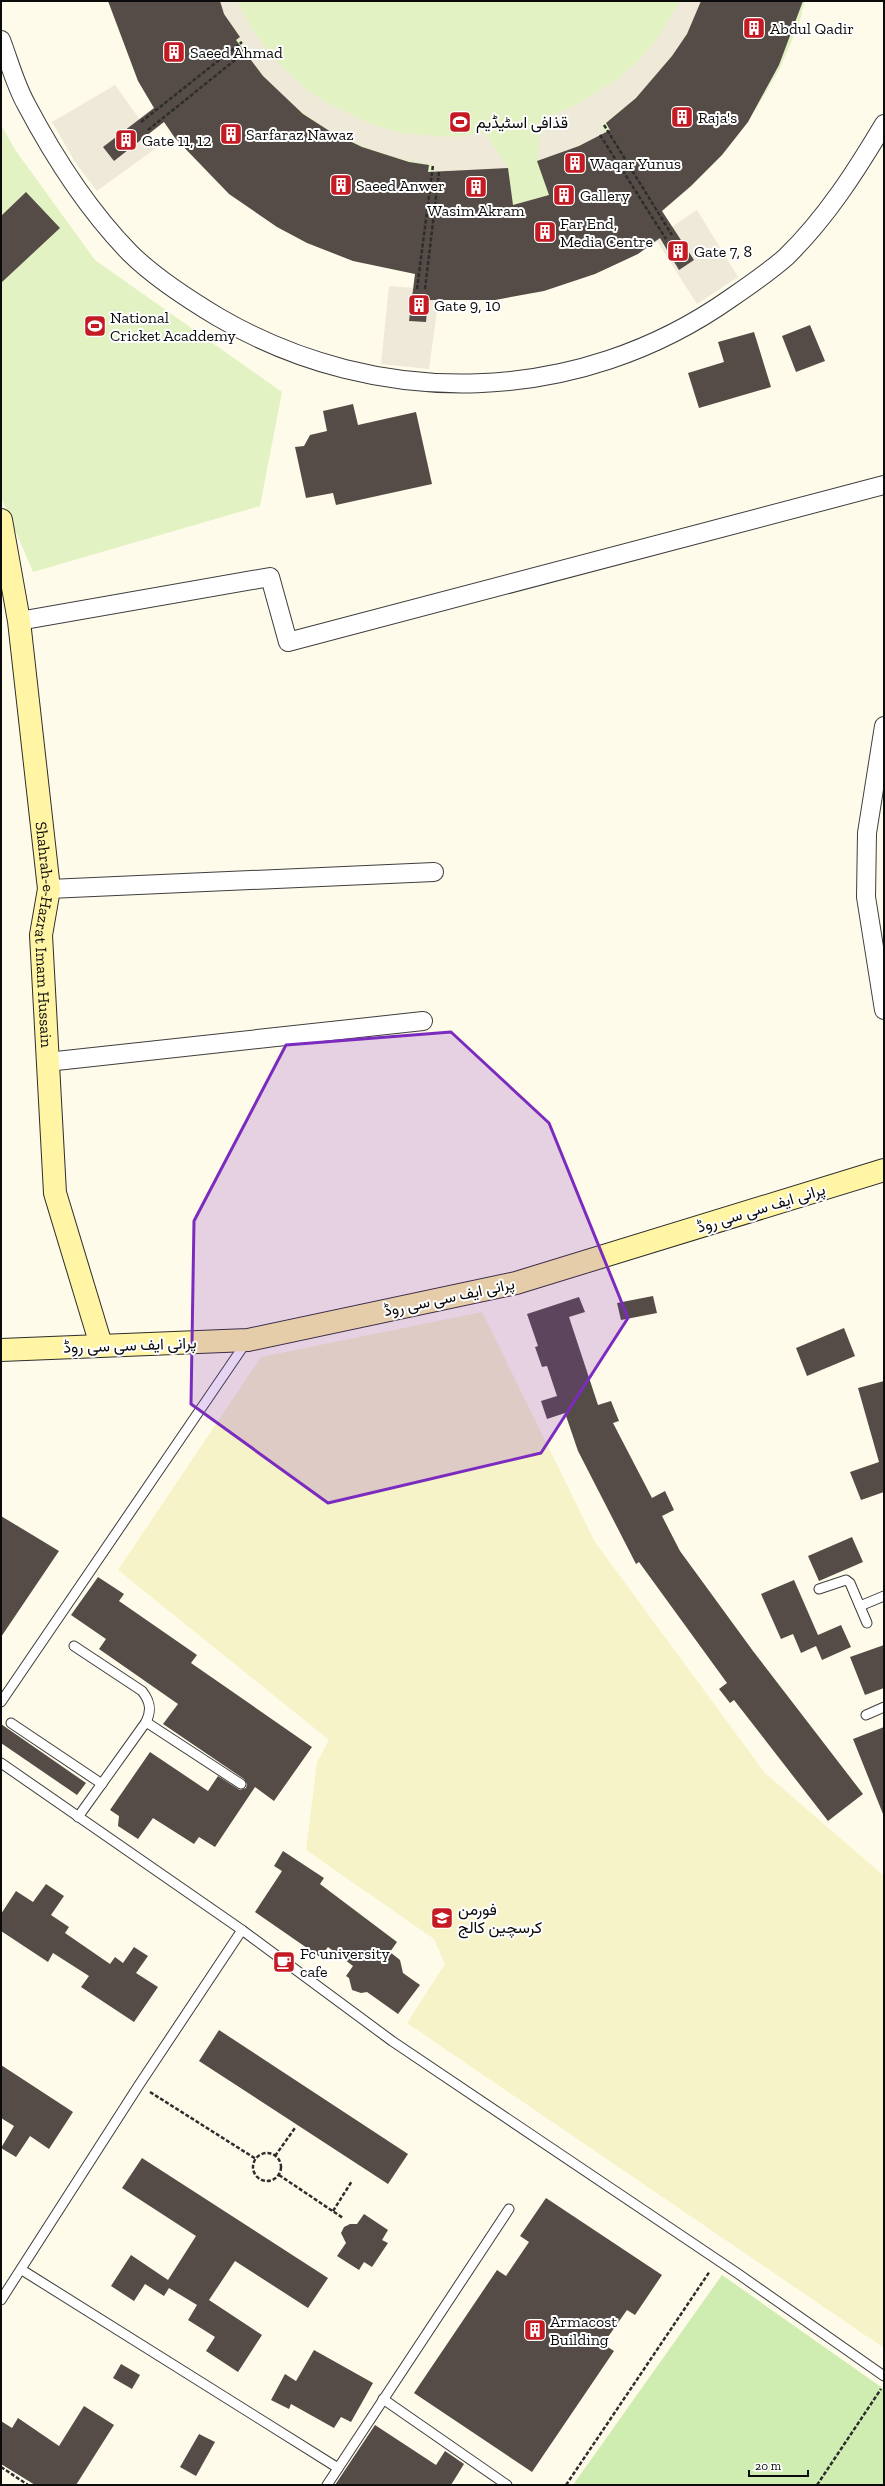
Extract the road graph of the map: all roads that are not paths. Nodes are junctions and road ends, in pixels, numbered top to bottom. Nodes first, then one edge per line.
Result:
1 (1, 40) edge
2 (884, 124) edge
3 (884, 485) edge
4 (1, 520) edge
5 (20, 621) junction
6 (884, 726) edge
7 (434, 872) dead end
8 (49, 888) junction
9 (884, 1010) edge
10 (423, 1021) dead end
11 (47, 1062) junction
12 (884, 1170) edge
13 (248, 1340) junction
14 (101, 1345) junction
15 (1, 1350) edge
16 (819, 1589) dead end
17 (884, 1596) edge
18 (860, 1606) junction
19 (867, 1623) dead end
20 (74, 1646) dead end
21 (1, 1702) edge
22 (884, 1708) edge
23 (866, 1715) dead end
24 (146, 1722) junction
25 (11, 1723) dead end
26 (1, 1763) edge
27 (102, 1784) junction
28 (241, 1784) dead end
29 (78, 1817) junction
30 (242, 1930) junction
31 (509, 2209) dead end
32 (22, 2270) junction
33 (1, 2300) edge
34 (884, 2376) edge
35 (383, 2399) junction
36 (338, 2468) junction
37 (327, 2485) edge
38 (507, 2485) edge

1 - 2 street
3 - 5 street
4 - 5 street, Shahrah-e-Hazrat Imam Hussain
5 - 8 street, Shahrah-e-Hazrat Imam Hussain
6 - 9 street
7 - 8 street
8 - 11 street, Shahrah-e-Hazrat Imam Hussain
10 - 11 street
11 - 14 street, Shahrah-e-Hazrat Imam Hussain
12 - 13 street, پرانی ایف سی سی روڈ
13 - 14 street, پرانی ایف سی سی روڈ
13 - 21 lane
14 - 15 street, پرانی ایف سی سی روڈ
16 - 18 lane
17 - 18 lane
18 - 19 lane
20 - 24 lane
22 - 23 lane
24 - 27 lane
24 - 28 lane
25 - 27 lane
26 - 29 lane
27 - 29 lane
29 - 30 lane
30 - 32 lane
30 - 34 lane
31 - 35 lane
32 - 33 lane
32 - 36 lane
35 - 36 lane
35 - 38 lane
36 - 37 lane

